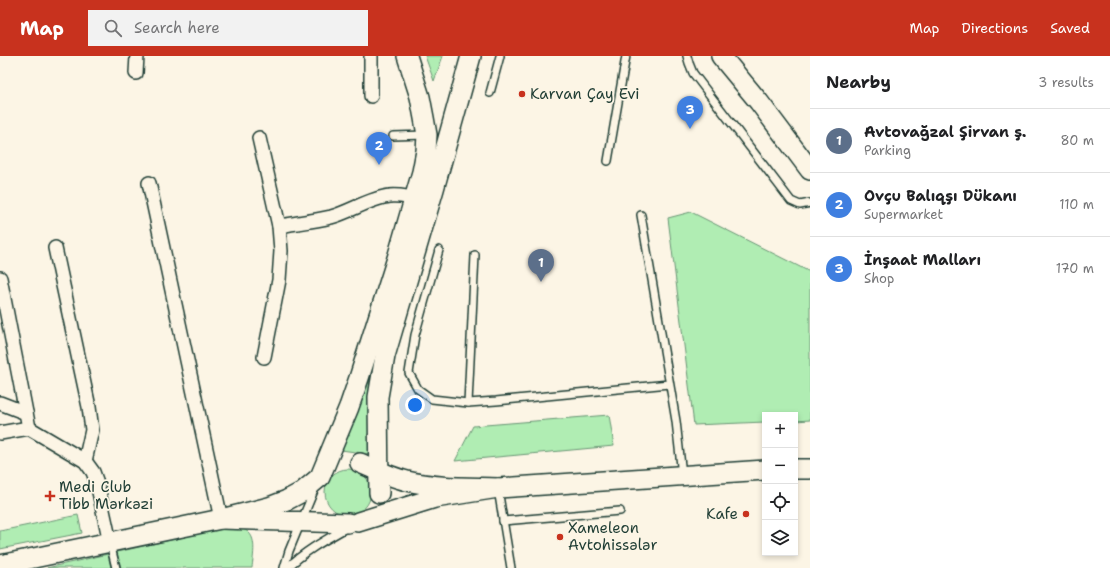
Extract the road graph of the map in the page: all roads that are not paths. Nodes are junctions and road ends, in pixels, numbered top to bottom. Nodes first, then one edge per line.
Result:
1 (137, 56) edge
2 (371, 56) edge
3 (407, 56) edge
4 (471, 56) edge
5 (500, 56) edge
6 (626, 56) edge
7 (688, 56) edge
8 (721, 56) edge
9 (136, 73) dead end
10 (490, 93) dead end
11 (371, 96) dead end
12 (427, 135) junction
13 (393, 136) dead end
14 (259, 138) dead end
15 (608, 161) dead end
16 (810, 170) edge
17 (149, 184) dead end
18 (414, 198) junction
19 (810, 202) edge
20 (641, 215) dead end
21 (279, 226) junction
22 (56, 248) dead end
23 (439, 250) dead end
24 (475, 255) dead end
25 (0, 278) edge
26 (264, 357) dead end
27 (669, 384) junction
28 (468, 402) junction
29 (0, 403) edge
30 (26, 413) junction
31 (29, 428) junction
32 (0, 433) edge
33 (85, 461) junction
34 (360, 463) junction
35 (810, 468) edge
36 (798, 469) edge
37 (762, 470) edge
38 (379, 471) junction
39 (682, 475) junction
40 (318, 481) junction
41 (498, 488) junction
42 (379, 493) junction
43 (620, 511) dead end
44 (221, 519) junction
45 (503, 521) junction
46 (302, 522) junction
47 (353, 523) junction
48 (110, 542) junction
49 (0, 565) edge
50 (116, 568) edge
51 (284, 568) edge
52 (287, 568) edge
53 (511, 568) edge

1 - 9 street
2 - 11 street
3 - 12 main road
4 - 38 main road
5 - 10 lane
6 - 15 lane
7 - 19 lane
8 - 16 main road
12 - 13 lane
12 - 18 main road
14 - 21 street
17 - 44 street
18 - 21 street
18 - 40 main road
20 - 27 lane
21 - 26 street
22 - 33 street
23 - 28 lane
24 - 28 lane
25 - 30 street
27 - 28 lane
27 - 39 lane
29 - 30 street
30 - 31 street
31 - 32 street
31 - 33 street
33 - 48 street
34 - 38 main road
34 - 40 main road
34 - 42 main road
35 - 36 main road
37 - 39 main road
38 - 41 main road
38 - 42 main road
39 - 41 main road
40 - 44 main road
40 - 46 lane
40 - 47 main road
41 - 45 lane
41 - 47 main road
42 - 47 main road
43 - 45 lane
44 - 46 main road
44 - 48 main road
45 - 53 lane
46 - 47 main road
46 - 51 lane
47 - 52 lane
48 - 49 main road
48 - 50 lane

